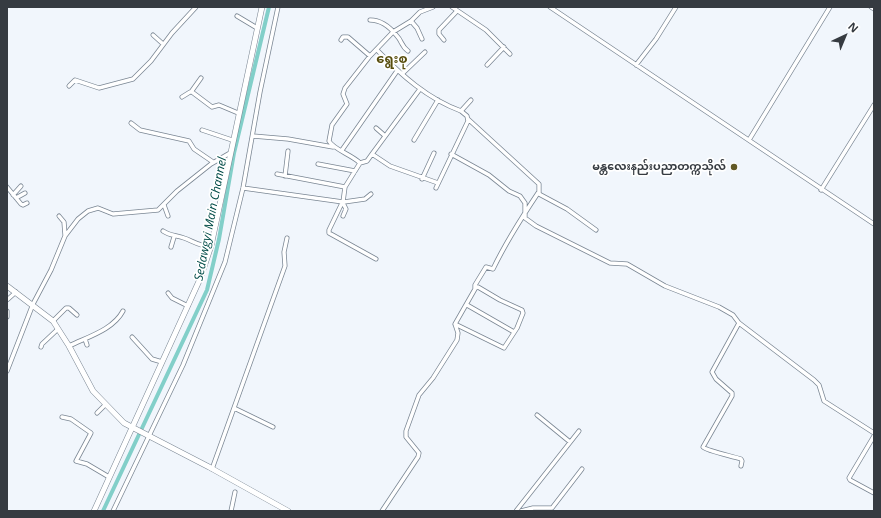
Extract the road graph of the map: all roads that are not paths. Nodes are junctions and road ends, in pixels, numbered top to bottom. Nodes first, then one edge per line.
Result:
1 (196, 7) edge
2 (262, 7) edge
3 (278, 7) edge
4 (433, 7) edge
5 (452, 7) edge
6 (550, 7) edge
7 (676, 7) edge
8 (830, 7) edge
9 (871, 7) edge
10 (874, 9) edge
11 (457, 11) junction
12 (237, 16) dead end
13 (370, 20) dead end
14 (411, 21) junction
15 (257, 28) junction
16 (394, 32) junction
17 (153, 35) dead end
18 (422, 39) dead end
19 (340, 40) dead end
20 (444, 40) dead end
21 (163, 44) junction
22 (504, 47) junction
23 (377, 50) junction
24 (408, 51) dead end
25 (426, 52) dead end
26 (510, 54) dead end
27 (370, 56) junction
28 (487, 65) dead end
29 (636, 65) junction
30 (397, 71) junction
31 (402, 74) junction
32 (201, 78) dead end
33 (69, 86) dead end
34 (420, 89) junction
35 (191, 92) junction
36 (182, 98) dead end
37 (438, 100) junction
38 (471, 100) dead end
39 (874, 105) edge
40 (461, 111) junction
41 (238, 113) junction
42 (467, 118) junction
43 (131, 123) dead end
44 (376, 128) dead end
45 (202, 130) dead end
46 (253, 136) junction
47 (384, 136) junction
48 (232, 140) junction
49 (414, 140) dead end
50 (749, 140) junction
51 (335, 147) junction
52 (342, 150) junction
53 (288, 151) dead end
54 (230, 152) junction
55 (434, 153) dead end
56 (372, 154) junction
57 (451, 154) junction
58 (213, 162) junction
59 (360, 163) junction
60 (318, 164) dead end
61 (355, 171) junction
62 (277, 174) dead end
63 (285, 176) junction
64 (422, 179) junction
65 (21, 186) dead end
66 (7, 187) edge
67 (345, 187) junction
68 (243, 188) junction
69 (821, 190) junction
70 (25, 193) dead end
71 (538, 193) junction
72 (371, 194) dead end
73 (14, 197) junction
74 (27, 203) dead end
75 (343, 203) junction
76 (164, 205) junction
77 (524, 214) junction
78 (59, 216) dead end
79 (168, 216) dead end
80 (343, 216) dead end
81 (874, 224) edge
82 (596, 230) dead end
83 (163, 231) dead end
84 (65, 236) junction
85 (174, 237) junction
86 (287, 238) dead end
87 (210, 246) junction
88 (171, 247) dead end
89 (376, 259) dead end
90 (7, 286) edge
91 (475, 289) junction
92 (16, 292) junction
93 (168, 293) dead end
94 (7, 300) edge
95 (33, 304) junction
96 (466, 305) junction
97 (188, 306) junction
98 (7, 311) edge
99 (123, 311) dead end
100 (77, 315) dead end
101 (7, 317) edge
102 (53, 321) junction
103 (739, 323) junction
104 (455, 324) junction
105 (58, 329) junction
106 (514, 332) junction
107 (132, 337) dead end
108 (85, 339) junction
109 (87, 345) dead end
110 (69, 346) junction
111 (41, 347) dead end
112 (162, 362) junction
113 (7, 372) edge
114 (105, 405) junction
115 (234, 408) junction
116 (97, 413) dead end
117 (537, 415) dead end
118 (62, 418) dead end
119 (273, 427) dead end
120 (134, 429) junction
121 (579, 430) dead end
122 (874, 433) edge
123 (147, 435) junction
124 (874, 436) edge
125 (570, 442) junction
126 (741, 466) dead end
127 (212, 469) junction
128 (582, 469) dead end
129 (110, 477) junction
130 (235, 492) dead end
131 (874, 493) edge
132 (94, 511) edge
133 (113, 511) edge
134 (231, 511) edge
135 (288, 511) edge
136 (382, 511) edge
137 (516, 511) edge
138 (521, 511) edge

1 - 21 street
2 - 15 street
3 - 46 street
4 - 14 street
5 - 11 street
6 - 29 street
7 - 29 street
8 - 50 street
9 - 10 street
11 - 20 street
11 - 22 street
12 - 15 street
13 - 16 street
14 - 16 street
14 - 18 street
15 - 41 street
16 - 23 street
16 - 24 street
17 - 21 street
19 - 27 street
21 - 33 street
22 - 26 street
22 - 28 street
23 - 27 street
23 - 30 street
25 - 31 street
27 - 51 street
29 - 50 street
30 - 31 street
30 - 52 street
31 - 34 street
32 - 35 street
34 - 37 street
34 - 47 street
35 - 36 street
35 - 41 street
37 - 40 street
37 - 49 street
38 - 40 street
39 - 69 street
40 - 42 street
41 - 48 street
42 - 57 street
42 - 71 street
43 - 58 street
44 - 47 street
45 - 48 street
46 - 51 street
46 - 68 street
47 - 56 street
48 - 54 street
50 - 69 street
51 - 52 street
52 - 59 street
53 - 63 street
54 - 58 street
54 - 87 street
55 - 64 street
56 - 59 street
56 - 64 street
57 - 64 street
57 - 77 street
58 - 76 street
59 - 61 street
60 - 61 street
61 - 67 street
62 - 63 street
63 - 67 street
65 - 73 street
66 - 73 street
67 - 75 street
68 - 75 street
68 - 123 street
69 - 81 street
70 - 73 street
71 - 77 street
71 - 82 street
72 - 75 street
73 - 74 street
75 - 80 street
75 - 89 street
76 - 79 street
76 - 84 street
77 - 91 street
77 - 103 street
78 - 84 street
83 - 85 street
84 - 95 street
85 - 87 street
85 - 88 street
86 - 115 street
87 - 97 street
90 - 92 street
91 - 96 street
91 - 106 street
92 - 94 street
92 - 95 street
93 - 97 street
95 - 102 street
95 - 113 street
96 - 104 street
96 - 106 street
97 - 112 street
98 - 101 street
99 - 108 street
100 - 102 street
102 - 105 street
103 - 122 street
103 - 126 street
104 - 106 street
104 - 136 street
105 - 110 street
105 - 111 street
107 - 112 street
108 - 109 street
108 - 110 street
110 - 114 street
112 - 120 street
114 - 116 street
114 - 120 street
115 - 119 street
115 - 127 street
117 - 125 street
118 - 129 street
120 - 123 street
120 - 129 street
121 - 125 street
123 - 127 street
123 - 133 street
124 - 131 street
125 - 137 street
127 - 135 street
128 - 138 street
129 - 132 street
130 - 134 street

